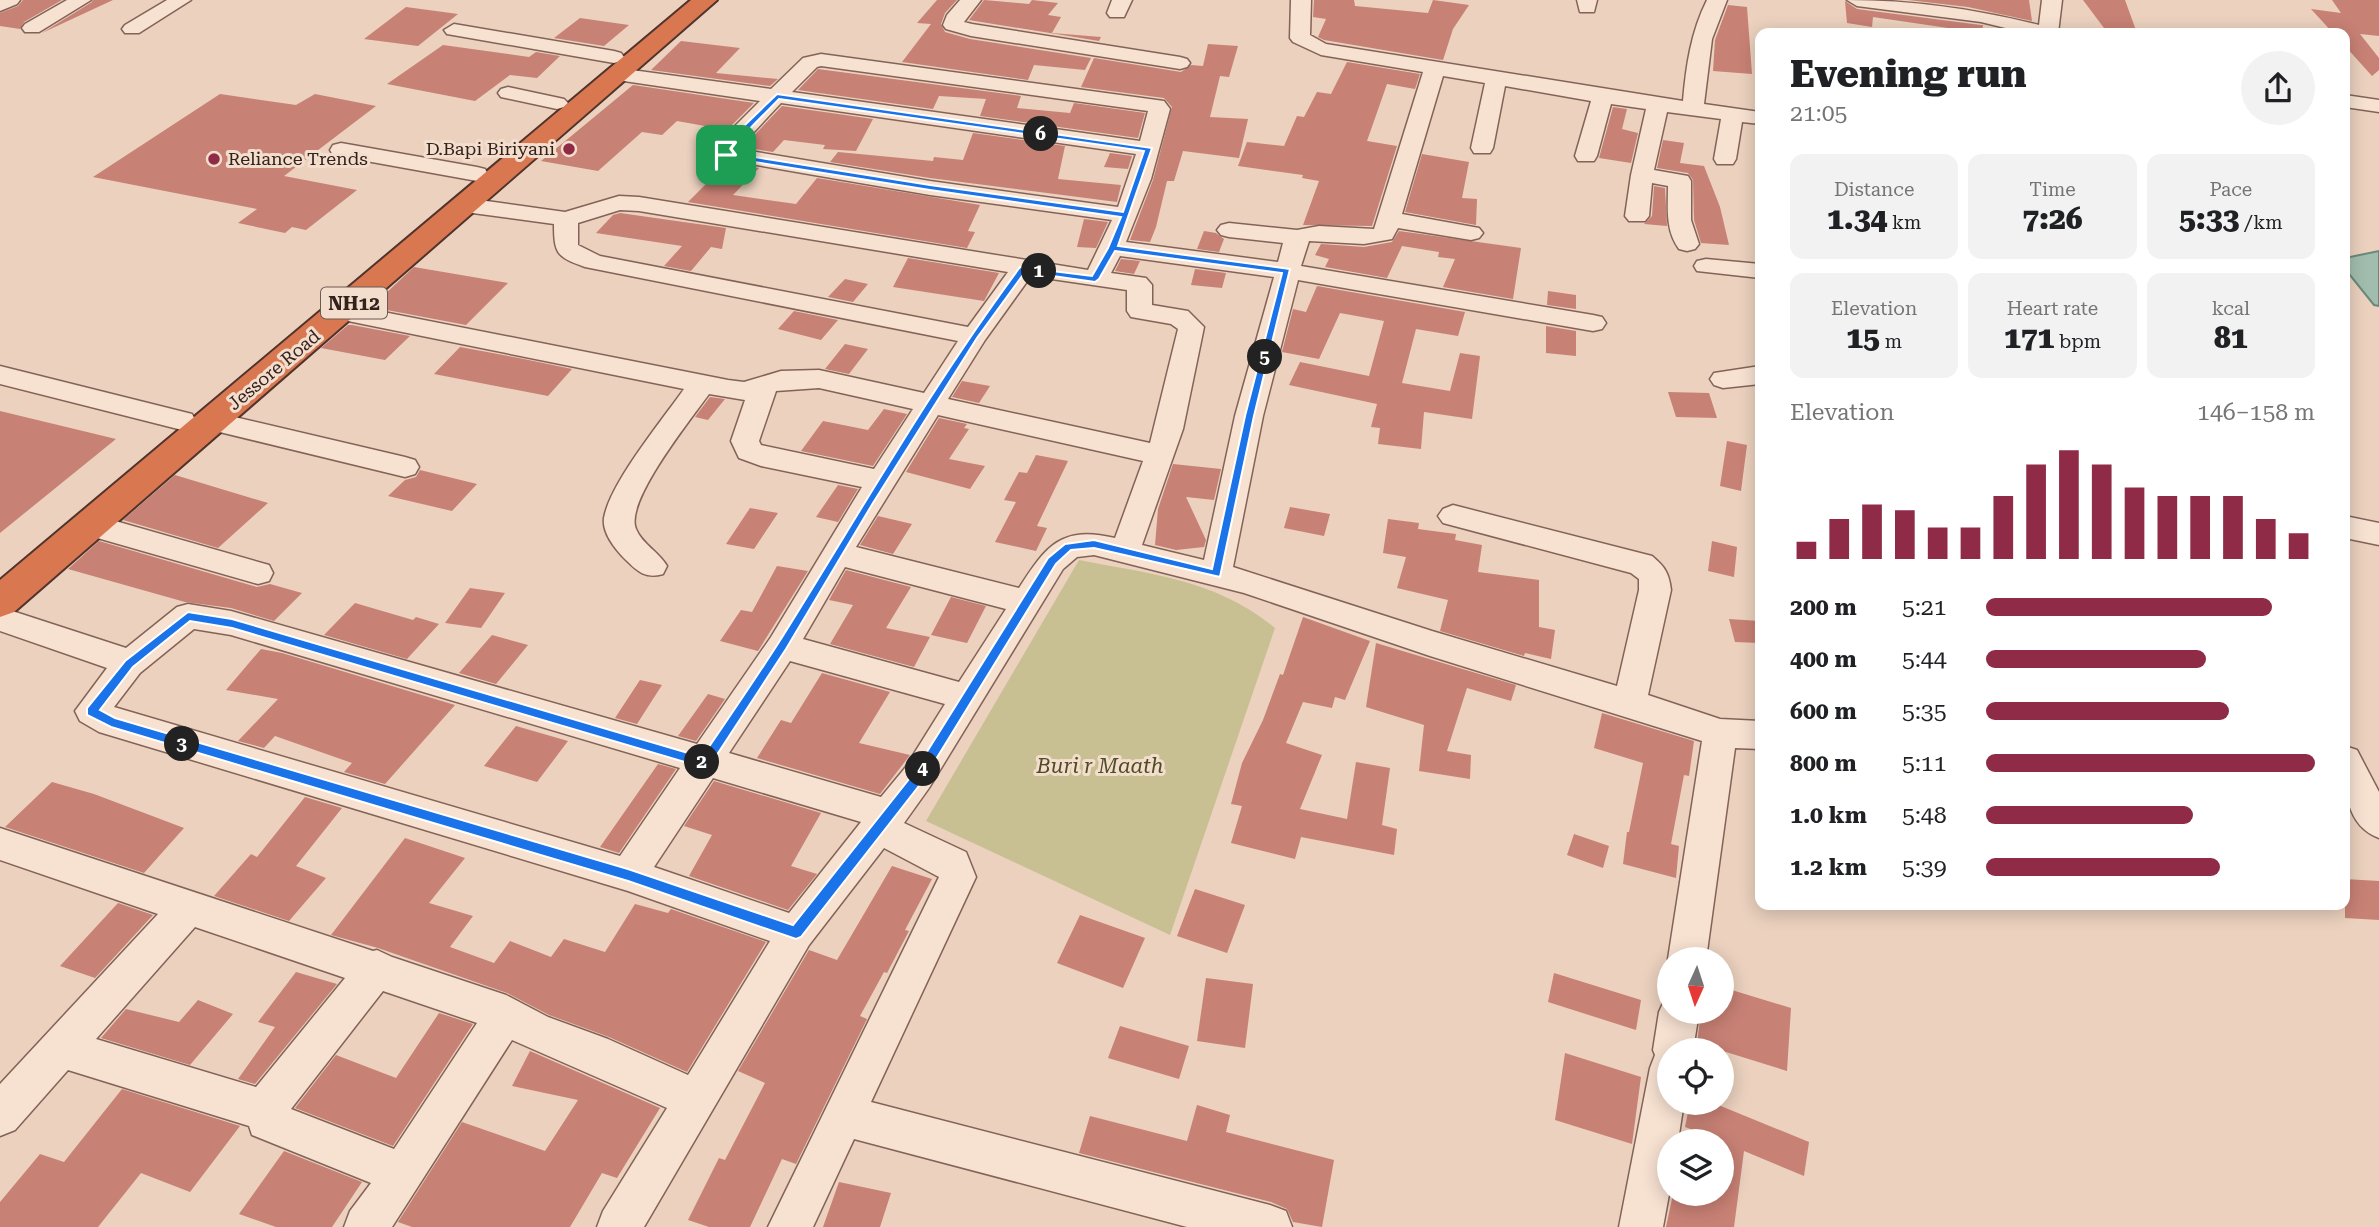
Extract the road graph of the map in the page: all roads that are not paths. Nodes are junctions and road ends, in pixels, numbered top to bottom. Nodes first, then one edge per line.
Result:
1 (10, 0) edge
2 (82, 0) edge
3 (181, 0) edge
4 (685, 0) edge
5 (705, 0) edge
6 (971, 0) edge
7 (1301, 0) edge
8 (1717, 0) edge
9 (2052, 0) edge
10 (1867, 1) edge
11 (0, 5) edge
12 (32, 28) dead end
13 (2028, 28) edge
14 (2049, 28) edge
15 (132, 29) dead end
16 (454, 30) dead end
17 (1180, 63) dead end
18 (615, 66) junction
19 (1435, 67) junction
20 (1496, 77) junction
21 (508, 93) dead end
22 (777, 96) junction
23 (1603, 96) junction
24 (2350, 102) edge
25 (557, 103) junction
26 (1658, 104) junction
27 (2379, 106) edge
28 (1693, 109) junction
29 (1733, 114) junction
30 (1755, 117) edge
31 (1482, 148) dead end
32 (1149, 149) junction
33 (341, 150) dead end
34 (1586, 156) dead end
35 (1725, 159) dead end
36 (477, 174) junction
37 (1643, 176) junction
38 (465, 205) junction
39 (1126, 215) junction
40 (1637, 216) dead end
41 (566, 219) junction
42 (1389, 219) junction
43 (1229, 230) dead end
44 (1471, 233) dead end
45 (1297, 237) junction
46 (1687, 244) dead end
47 (1113, 248) junction
48 (1706, 266) dead end
49 (1023, 269) junction
50 (1287, 271) junction
51 (1755, 271) edge
52 (1095, 279) junction
53 (343, 312) junction
54 (1593, 323) dead end
55 (974, 336) junction
56 (0, 375) edge
57 (1755, 376) edge
58 (1723, 379) dead end
59 (702, 384) junction
60 (763, 388) junction
61 (931, 404) junction
62 (182, 421) junction
63 (213, 421) junction
64 (1159, 455) junction
65 (405, 467) dead end
66 (882, 481) junction
67 (1453, 516) dead end
68 (91, 526) junction
69 (2350, 528) edge
70 (2379, 534) edge
71 (1125, 551) junction
72 (838, 554) junction
73 (652, 566) dead end
74 (258, 573) dead end
75 (1216, 574) junction
76 (0, 575) edge
77 (1027, 601) junction
78 (0, 602) edge
79 (0, 619) edge
80 (782, 646) junction
81 (129, 664) junction
82 (967, 697) junction
83 (1630, 703) junction
84 (1720, 733) junction
85 (1755, 735) edge
86 (705, 763) junction
87 (2350, 773) edge
88 (2367, 817) edge
89 (885, 821) junction
90 (0, 844) edge
91 (628, 875) junction
92 (189, 907) junction
93 (796, 933) junction
94 (1689, 947) edge
95 (377, 968) junction
96 (506, 1014) junction
97 (61, 1048) junction
98 (696, 1100) junction
99 (264, 1110) junction
100 (0, 1115) edge
101 (1661, 1115) edge
102 (844, 1116) junction
103 (403, 1174) junction
104 (366, 1227) edge
105 (619, 1227) edge
106 (790, 1227) edge
107 (1270, 1227) edge
108 (1641, 1227) edge

1 - 11 street
2 - 12 street
3 - 15 street
4 - 18 highway, Jessore Road / NH12
5 - 18 highway, Jessore Road / NH12
6 - 17 street
7 - 19 street
8 - 28 street
9 - 14 street
10 - 13 street
16 - 18 street
18 - 22 street
18 - 25 highway, Jessore Road / NH12
18 - 38 highway, Jessore Road / NH12
19 - 20 street
19 - 42 street
20 - 23 street
20 - 31 street
21 - 25 street
22 - 32 street
22 - 32 street
22 - 39 street
23 - 26 street
23 - 34 street
24 - 27 street
25 - 36 highway, Jessore Road / NH12
26 - 28 street
26 - 37 street
28 - 29 street
29 - 30 street
29 - 35 street
32 - 39 street
33 - 36 street
36 - 62 highway, Jessore Road / NH12
37 - 40 street
37 - 46 street
38 - 41 street
38 - 53 highway, Jessore Road / NH12
39 - 47 street
41 - 49 street
41 - 55 street
42 - 44 street
42 - 45 street
43 - 45 street
45 - 50 street
47 - 50 street
47 - 52 street
48 - 51 street
49 - 52 street
49 - 55 street
50 - 54 street
50 - 75 street
52 - 64 street
53 - 59 street
53 - 63 highway, Jessore Road / NH12
55 - 61 street
56 - 62 street
57 - 58 street
59 - 60 street
59 - 73 street
60 - 61 street
60 - 66 street
61 - 64 street
61 - 66 street
62 - 76 highway, Jessore Road / NH12
63 - 65 street
63 - 68 highway, Jessore Road / NH12
64 - 71 street
66 - 72 street
67 - 83 street
68 - 74 street
68 - 78 highway, Jessore Road / NH12
69 - 70 street
71 - 75 street
71 - 77 street
72 - 77 street
72 - 80 street
75 - 83 street
77 - 82 street
79 - 81 street
80 - 82 street
80 - 86 street
81 - 86 street
81 - 91 street
82 - 89 street
83 - 84 street
84 - 85 street
84 - 94 street
86 - 89 street
86 - 91 street
87 - 88 street
89 - 93 street
89 - 102 street
90 - 92 street
91 - 93 street
92 - 95 street
92 - 97 street
93 - 98 street
95 - 96 street
95 - 99 street
96 - 98 street
96 - 103 street
97 - 99 street
97 - 100 street
98 - 105 street
99 - 103 street
101 - 108 street
102 - 106 street
102 - 107 street
103 - 104 street

